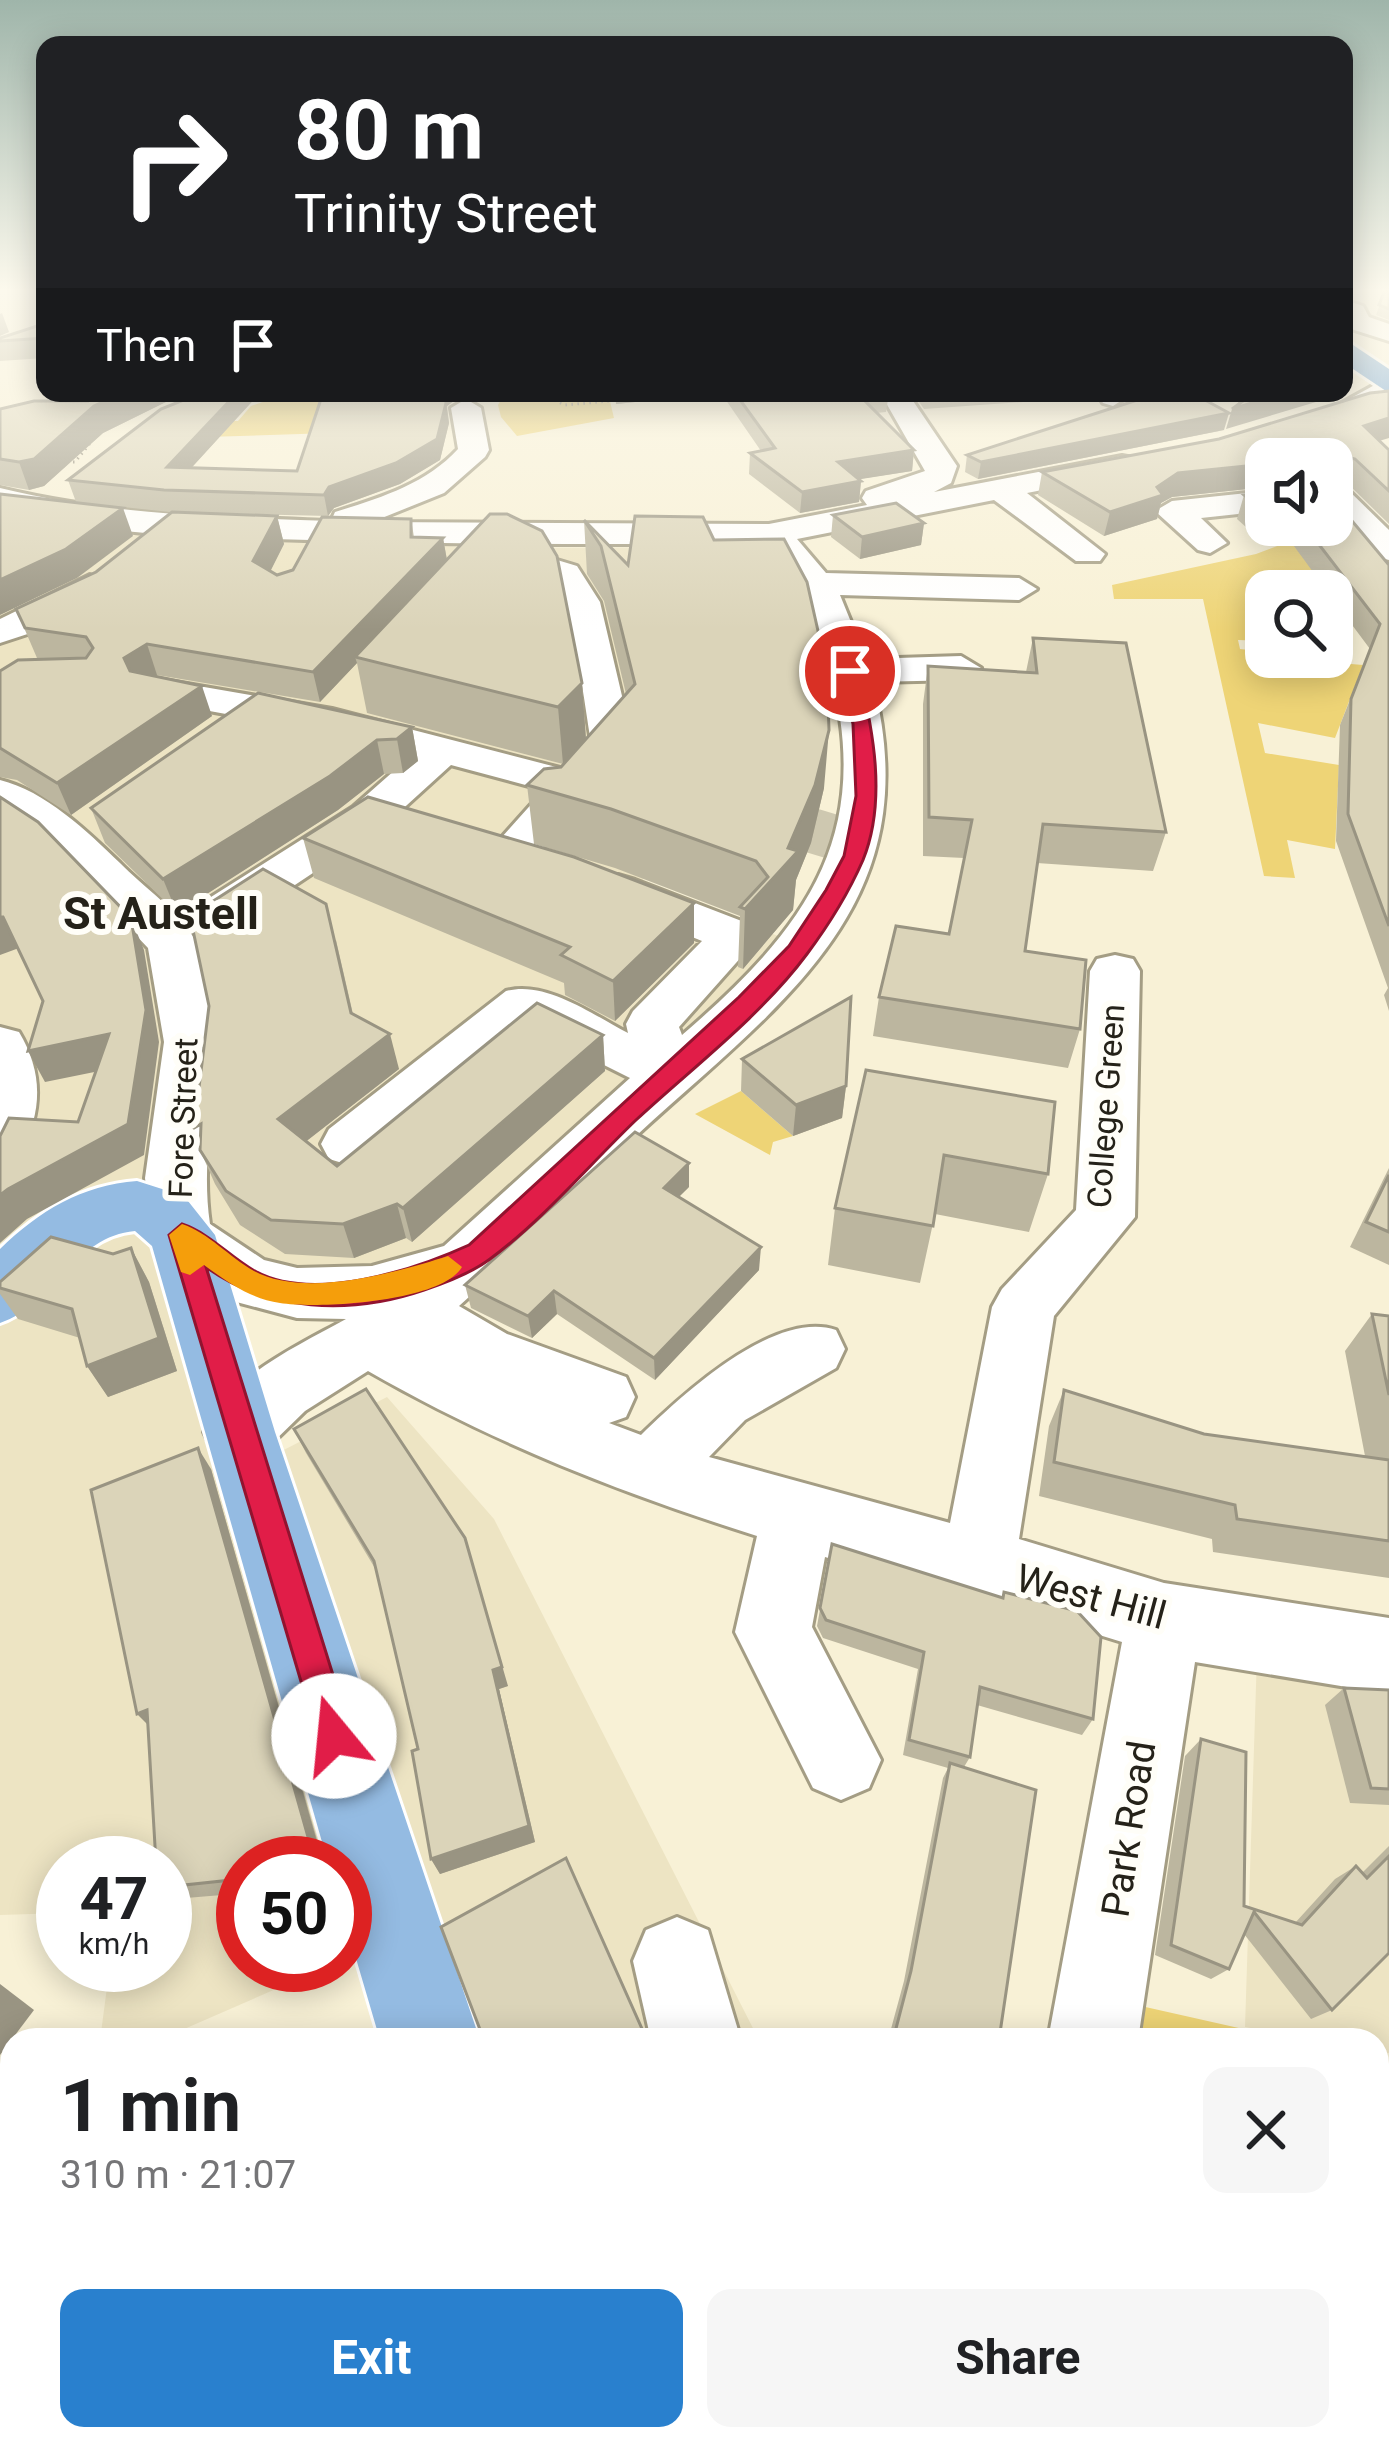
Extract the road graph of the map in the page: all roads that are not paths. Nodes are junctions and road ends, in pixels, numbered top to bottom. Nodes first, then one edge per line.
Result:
1 (1360, 401) edge
2 (1370, 401) edge
3 (899, 402) edge
4 (1357, 403) junction
5 (466, 408) dead end
6 (1308, 420) edge
7 (1152, 459) edge
8 (71, 487) edge
9 (1003, 491) junction
10 (1245, 503) edge
11 (8, 508) edge
12 (1353, 513) edge
13 (170, 526) junction
14 (313, 531) junction
15 (769, 534) junction
16 (1210, 543) dead end
17 (1389, 550) edge
18 (1088, 554) dead end
19 (293, 569) edge
20 (728, 570) edge
21 (818, 584) junction
22 (1019, 590) dead end
23 (0, 632) edge
24 (833, 657) junction
25 (961, 668) edge
26 (20, 673) edge
27 (158, 691) edge
28 (257, 709) junction
29 (206, 745) edge
30 (442, 751) junction
31 (575, 785) junction
32 (0, 793) edge
33 (371, 814) junction
34 (417, 828) edge
35 (463, 842) edge
36 (508, 856) junction
37 (172, 944) junction
38 (1115, 971) dead end
39 (0, 1045) edge
40 (669, 1075) junction
41 (0, 1138) edge
42 (349, 1144) dead end
43 (182, 1235) junction
44 (479, 1252) junction
45 (0, 1295) edge
46 (390, 1324) junction
47 (813, 1349) dead end
48 (602, 1397) dead end
49 (238, 1432) junction
50 (650, 1472) junction
51 (797, 1518) junction
52 (978, 1569) junction
53 (1163, 1618) junction
54 (1389, 1656) edge
55 (841, 1760) dead end
56 (426, 2028) edge
57 (1096, 2028) edge

1 - 4 street
2 - 4 street
3 - 15 street
4 - 6 street
5 - 14 street
7 - 9 street
8 - 11 street
9 - 15 street
9 - 18 street
10 - 16 street
11 - 13 street
12 - 17 street
13 - 14 street
13 - 23 street
14 - 15 street
14 - 19 street
15 - 21 street
20 - 31 street
21 - 22 street
21 - 24 street
23 - 26 street
24 - 25 street
24 - 40 street
27 - 28 street
28 - 29 street
28 - 30 street
30 - 31 street
30 - 33 street
31 - 36 street
32 - 37 street
33 - 34 street
33 - 37 street
35 - 36 street
36 - 40 street
37 - 43 street, Fore Street
38 - 52 street, College Green
39 - 41 street
40 - 42 street
40 - 44 street
43 - 44 street
43 - 45 main road
43 - 49 main road
44 - 46 street
46 - 48 street
46 - 49 street
46 - 50 street, West Hill
47 - 50 street
49 - 56 main road
50 - 51 street, West Hill
51 - 52 street, West Hill
51 - 55 street
52 - 53 street, West Hill
53 - 54 street, West Hill
53 - 57 street, Park Road

